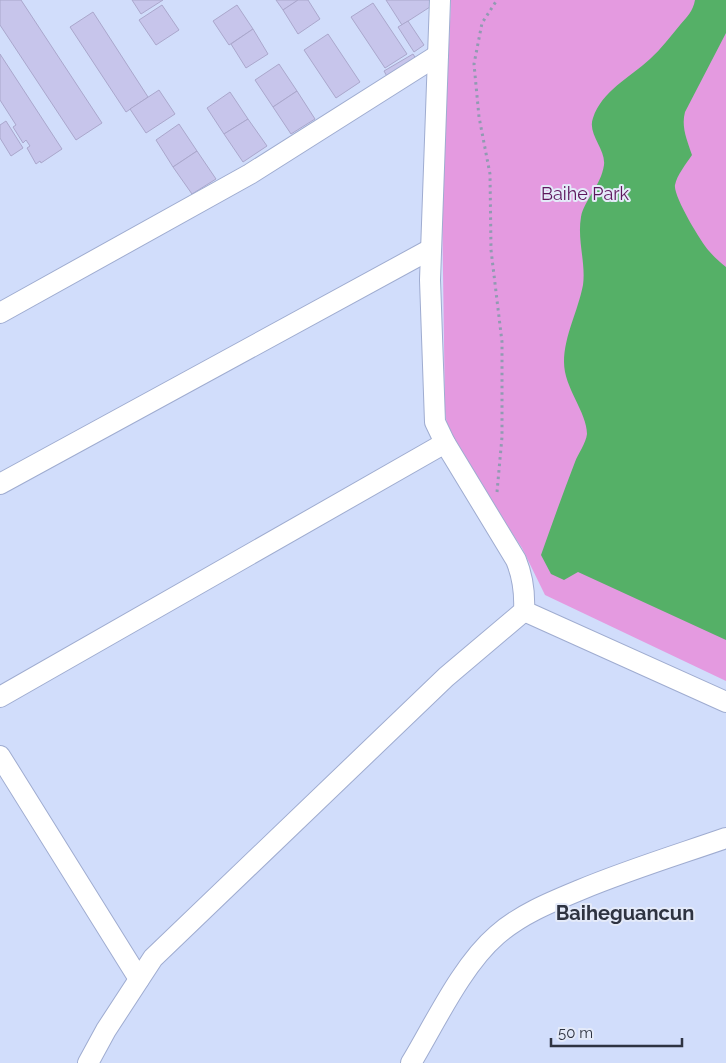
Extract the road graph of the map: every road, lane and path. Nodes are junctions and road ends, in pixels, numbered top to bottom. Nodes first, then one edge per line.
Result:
1 (440, 0) edge
2 (497, 0) edge
3 (438, 55) junction
4 (431, 248) junction
5 (0, 313) edge
6 (444, 443) junction
7 (0, 484) edge
8 (491, 518) junction
9 (524, 610) junction
10 (0, 697) edge
11 (726, 702) edge
12 (0, 756) edge
13 (726, 838) edge
14 (139, 979) junction
15 (88, 1063) edge
16 (411, 1063) edge

1 - 3 street
2 - 8 path
3 - 4 street
3 - 5 street
4 - 6 street
4 - 7 street
6 - 8 street
6 - 10 street
8 - 9 street
9 - 11 street
9 - 14 street
12 - 14 street
13 - 16 street
14 - 15 street

